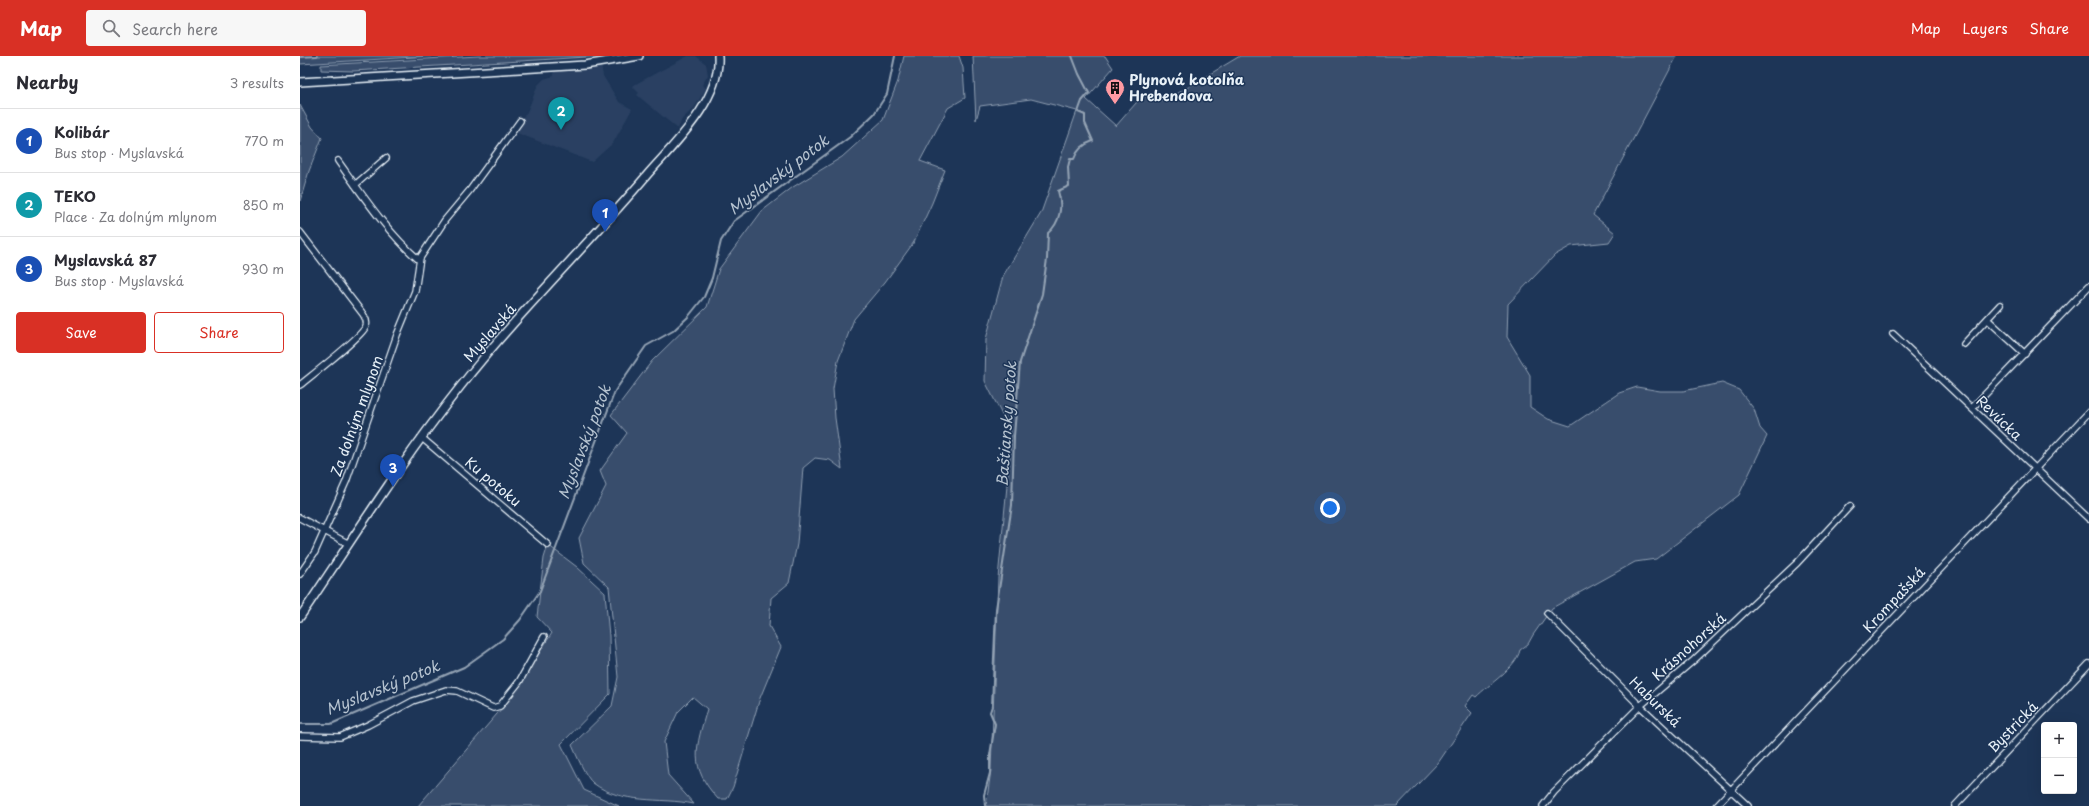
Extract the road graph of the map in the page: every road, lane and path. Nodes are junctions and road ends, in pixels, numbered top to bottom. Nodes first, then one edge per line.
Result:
1 (639, 56) edge
2 (713, 56) edge
3 (718, 56) edge
4 (714, 79) junction
5 (300, 82) edge
6 (520, 121) dead end
7 (386, 158) dead end
8 (338, 161) dead end
9 (355, 185) junction
10 (300, 232) edge
11 (419, 260) junction
12 (2089, 286) edge
13 (2000, 305) dead end
14 (1987, 319) junction
15 (1893, 334) dead end
16 (1964, 344) dead end
17 (2025, 354) junction
18 (300, 385) edge
19 (1972, 408) junction
20 (2089, 412) edge
21 (422, 438) junction
22 (2035, 468) junction
23 (1850, 506) dead end
24 (300, 518) edge
25 (2089, 519) edge
26 (325, 531) junction
27 (349, 544) junction
28 (548, 545) dead end
29 (300, 574) edge
30 (1547, 613) dead end
31 (300, 617) edge
32 (544, 637) dead end
33 (2089, 664) edge
34 (1640, 706) junction
35 (300, 736) edge
36 (1731, 790) junction
37 (1543, 806) edge
38 (1716, 806) edge
39 (1748, 806) edge
40 (1955, 806) edge

1 - 5 street
2 - 4 street, Myslavská
3 - 4 street, Myslavská
4 - 21 street, Myslavská
6 - 11 street, Za dolným mlynom
7 - 9 street
8 - 9 street
9 - 11 street
10 - 18 street
11 - 26 street, Za dolným mlynom
12 - 17 street
13 - 14 street
14 - 16 street
14 - 17 street
15 - 19 street, Revúcka
17 - 19 street
19 - 22 street, Revúcka
20 - 22 street, Krompašská
21 - 27 street, Myslavská
21 - 28 street, Ku potoku
22 - 25 street, Revúcka
22 - 36 street, Krompašská
23 - 34 street, Krásnohorská
24 - 26 street
26 - 27 street
26 - 29 street, Za dolným mlynom
27 - 31 street, Myslavská
30 - 34 street, Haburská
32 - 35 street
33 - 40 street, Bystrická
34 - 36 street, Haburská
34 - 37 street, Krásnohorská
36 - 38 street, Krompašská
36 - 39 street, Haburská

